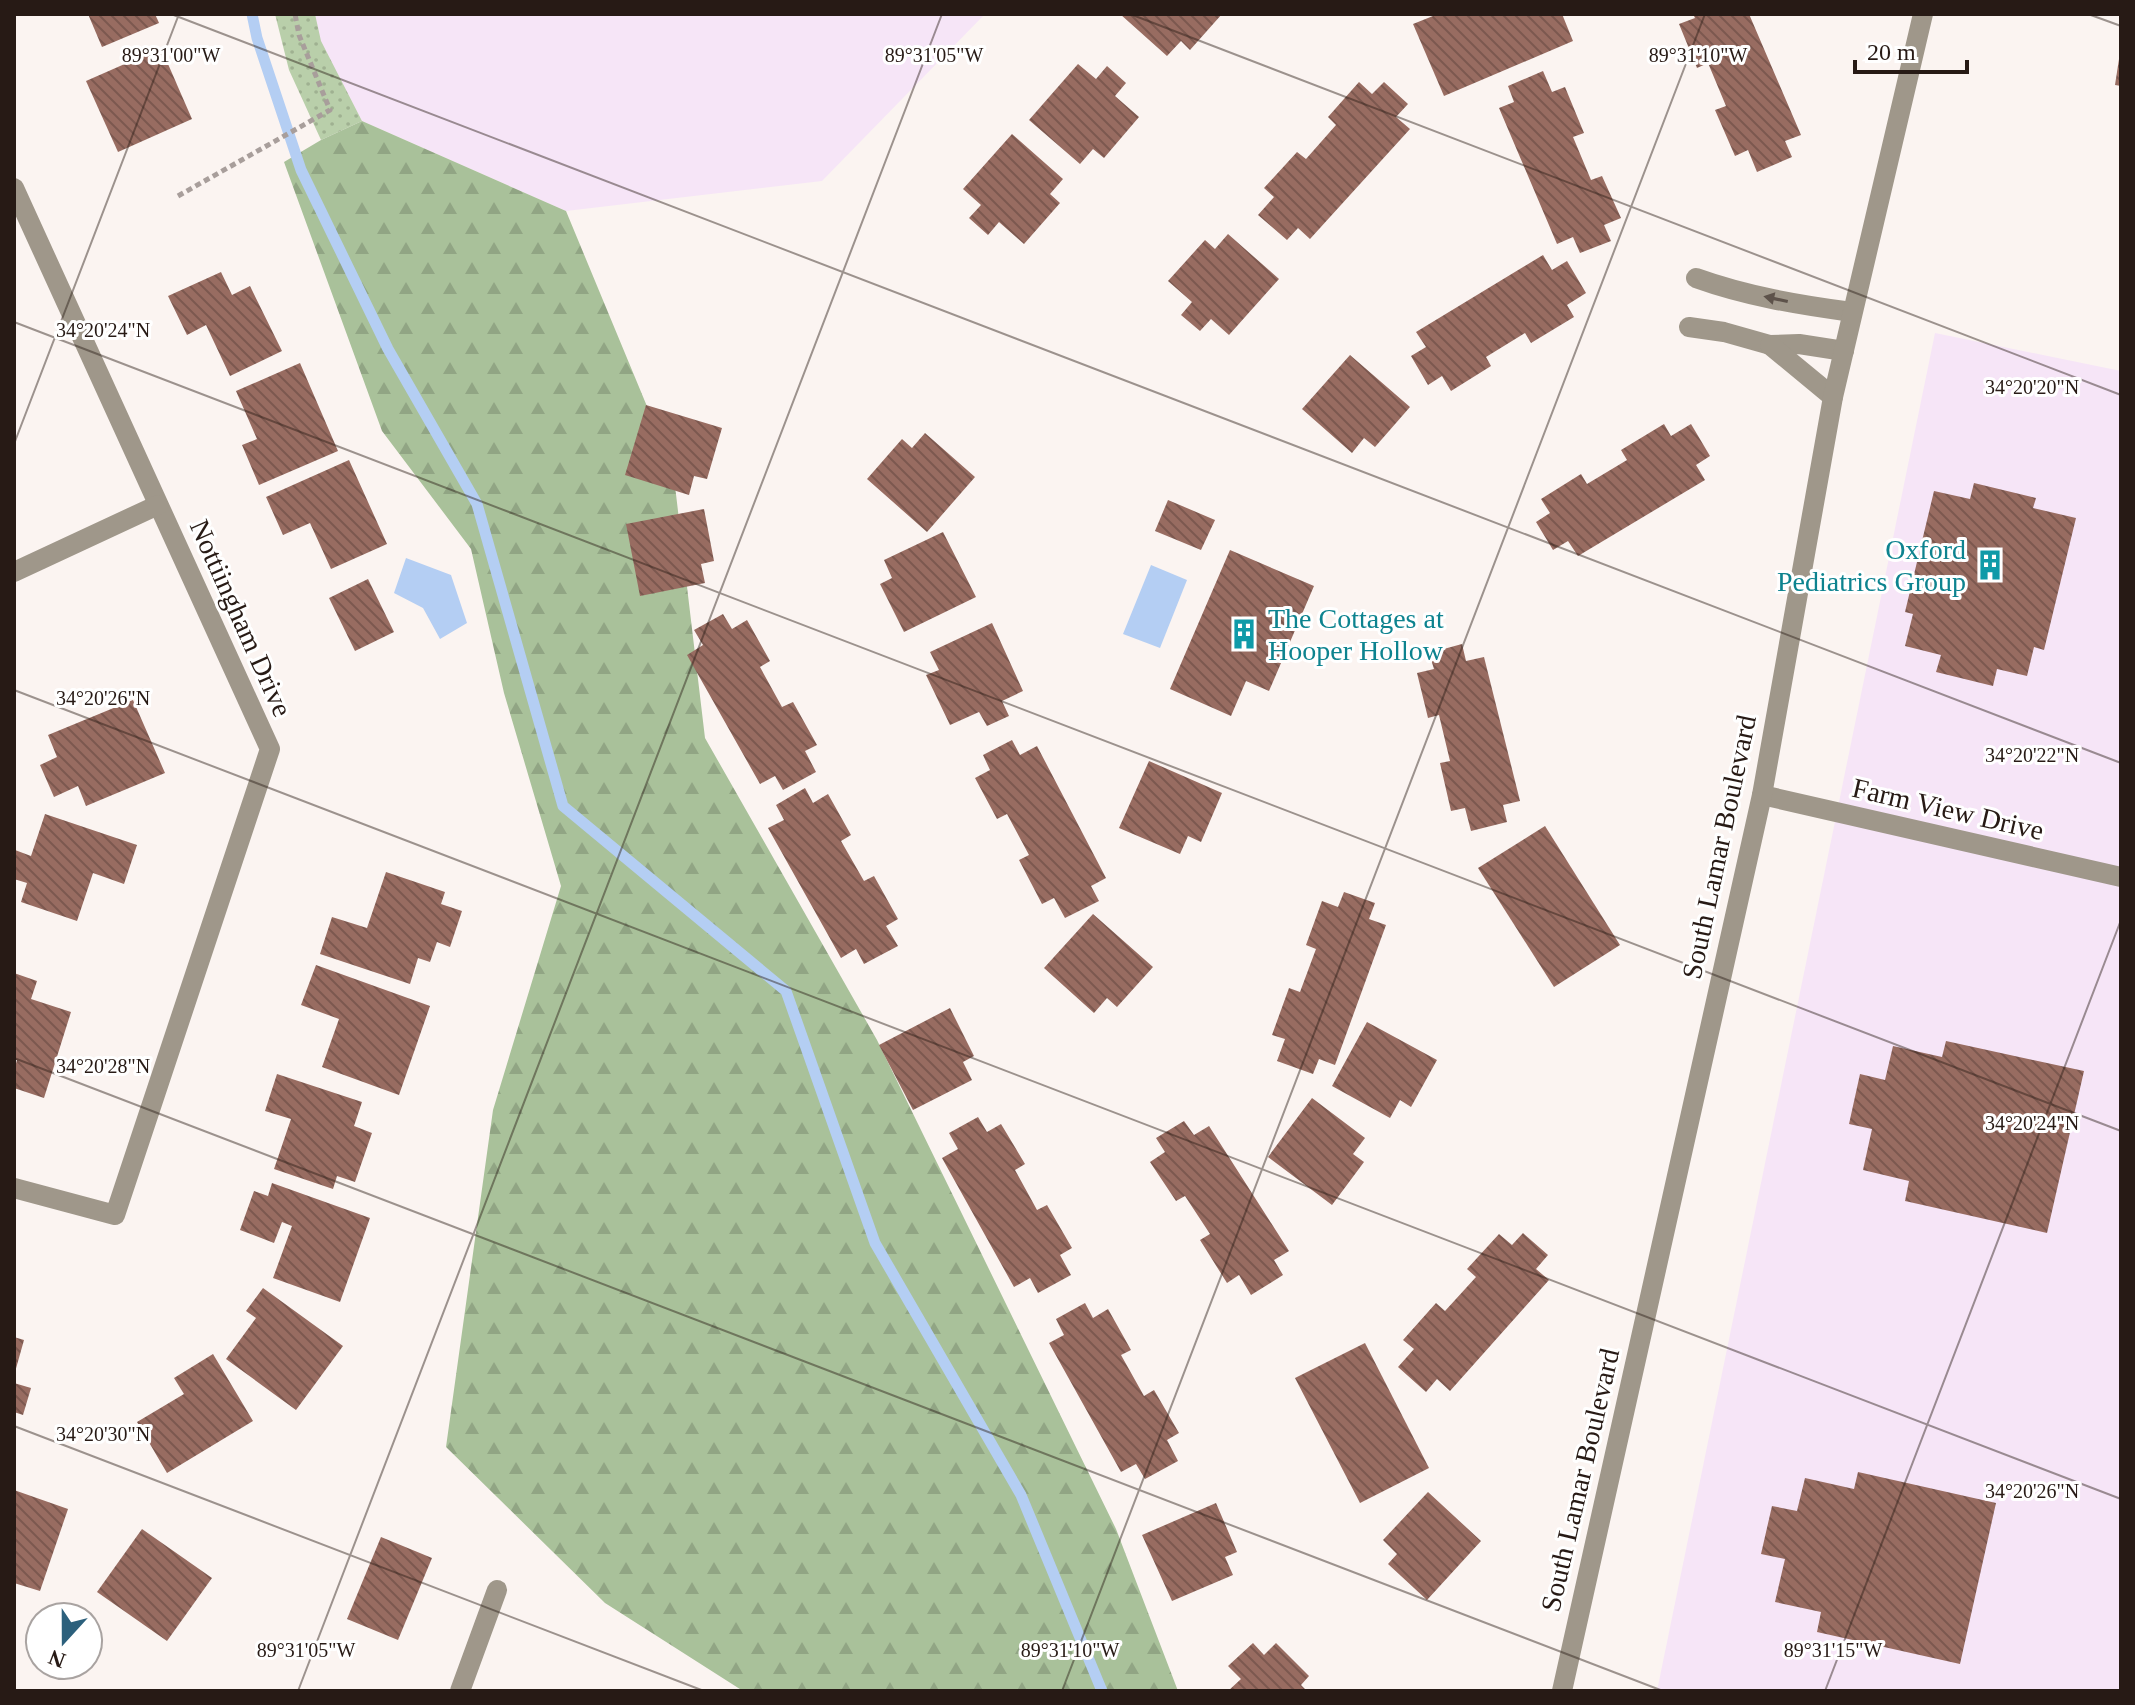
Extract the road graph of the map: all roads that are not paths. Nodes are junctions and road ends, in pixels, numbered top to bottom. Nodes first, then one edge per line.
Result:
1 (1923, 14) edge
2 (14, 188) edge
3 (1696, 278) dead end
4 (1852, 312) junction
5 (1689, 327) dead end
6 (1770, 345) junction
7 (1844, 351) junction
8 (1833, 397) junction
9 (158, 505) junction
10 (14, 572) edge
11 (1762, 795) junction
12 (2121, 877) edge
13 (14, 1188) edge
14 (497, 1590) dead end
15 (460, 1691) edge
16 (1562, 1691) edge

1 - 4 street, South Lamar Boulevard
2 - 9 street, Nottiingham Drive
4 -> 3 street
4 - 7 street, South Lamar Boulevard
5 - 6 street
6 - 7 street
6 - 8 street
7 - 8 street, South Lamar Boulevard
8 - 11 street, South Lamar Boulevard
9 - 10 street
9 - 13 street, Nottiingham Drive
11 - 12 street, Farm View Drive
11 - 16 street, South Lamar Boulevard
14 - 15 street

